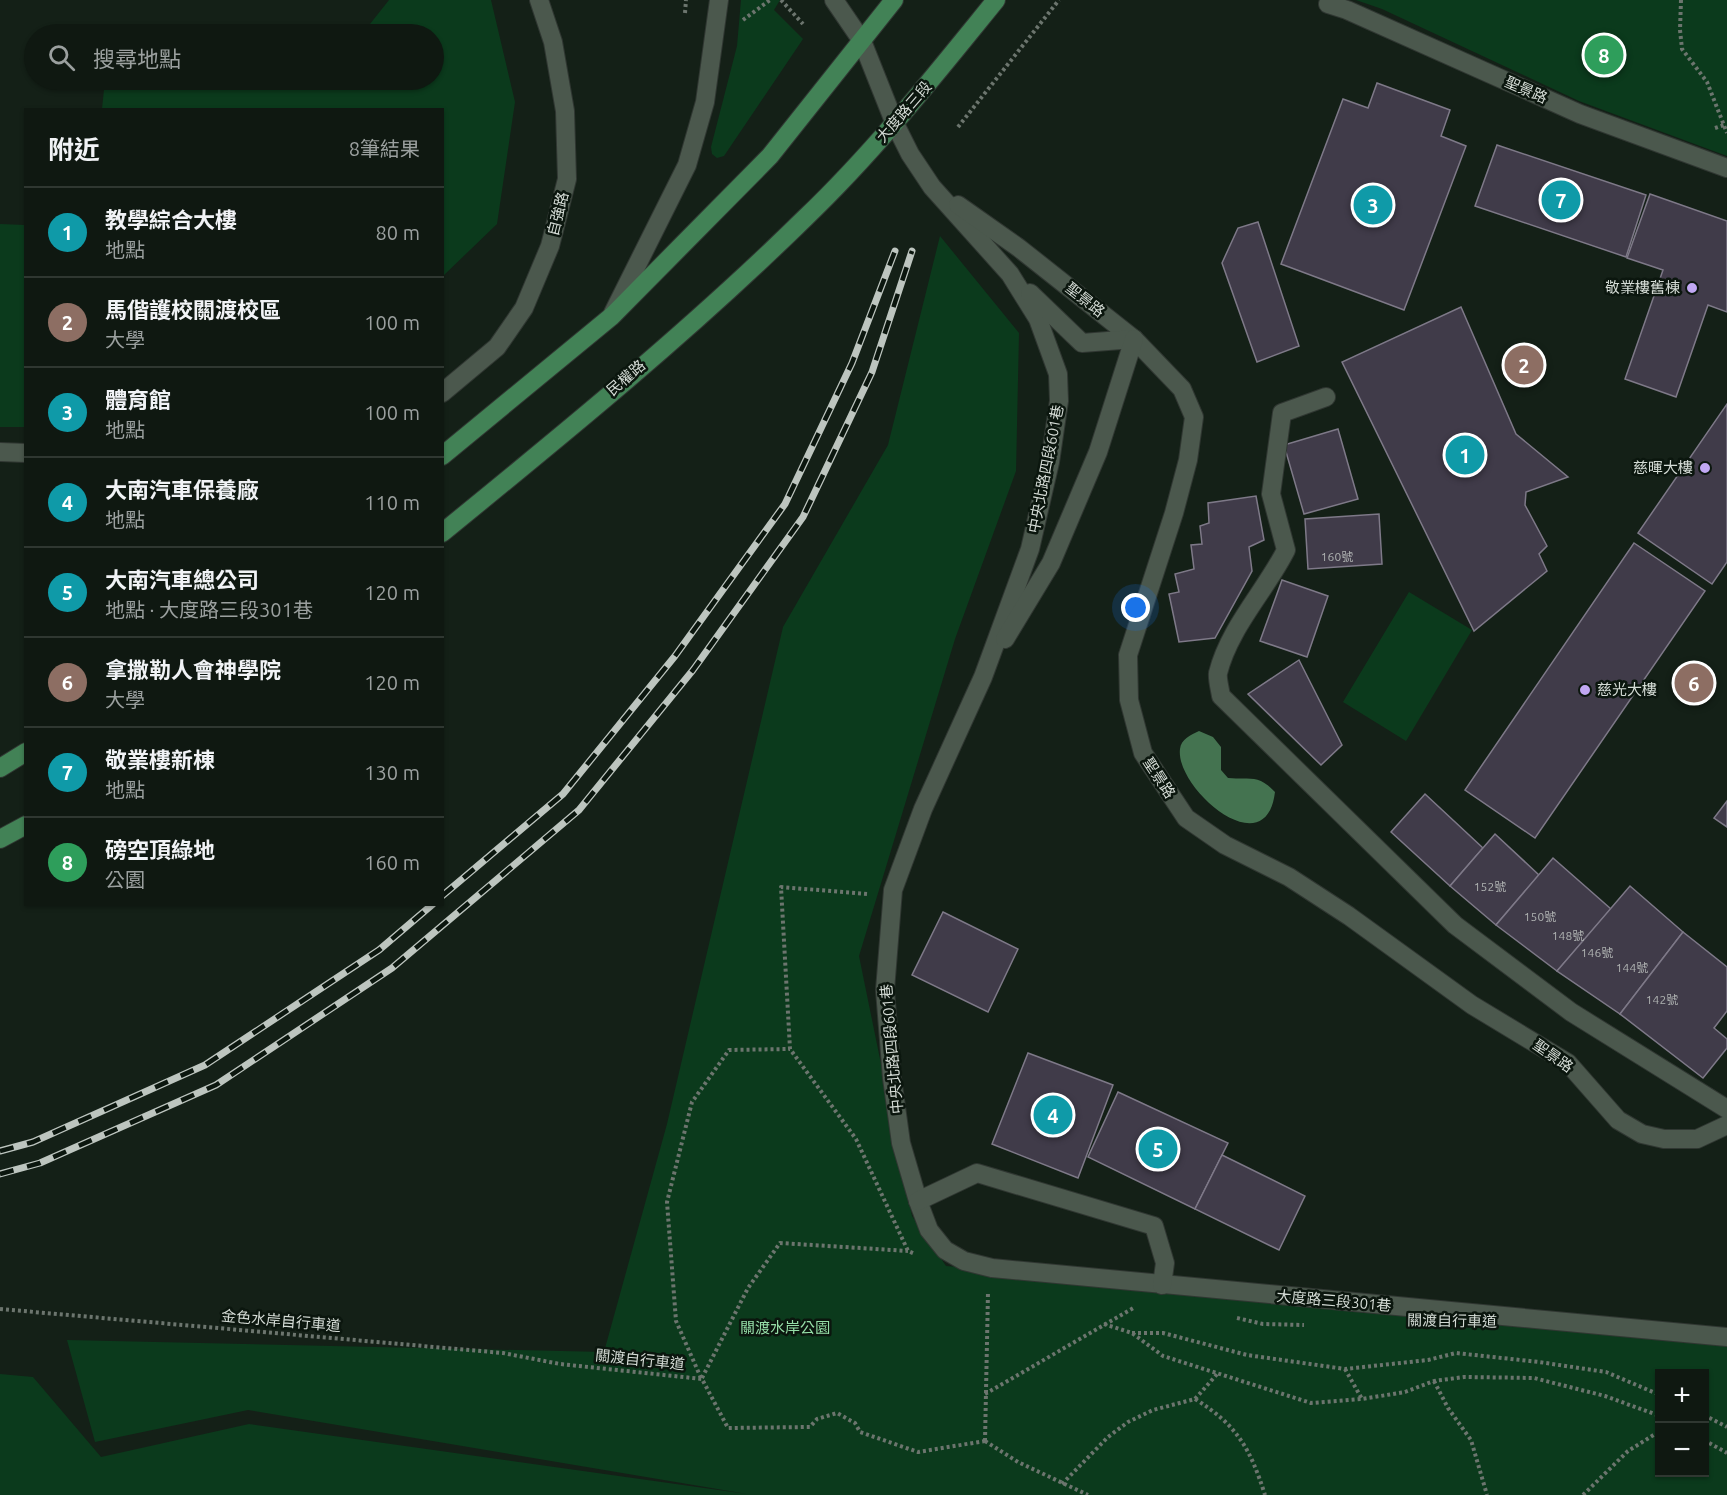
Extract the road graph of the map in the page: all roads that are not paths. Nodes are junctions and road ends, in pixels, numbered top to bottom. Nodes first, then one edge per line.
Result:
1 (539, 0) edge
2 (719, 0) edge
3 (834, 0) edge
4 (894, 0) edge
5 (996, 0) edge
6 (1328, 4) dead end
7 (862, 41) junction
8 (895, 124) junction
9 (1727, 168) edge
10 (932, 187) junction
11 (806, 218) joint
12 (1010, 274) junction
13 (612, 316) junction
14 (1134, 339) junction
15 (444, 391) edge
16 (1326, 397) dead end
17 (0, 452) edge
18 (24, 453) edge
19 (444, 454) edge
20 (444, 531) edge
21 (982, 677) junction
22 (24, 753) edge
23 (0, 768) edge
24 (24, 826) edge
25 (0, 839) edge
26 (1727, 1109) edge
27 (1727, 1125) edge
28 (918, 1201) junction
29 (945, 1250) joint
30 (1162, 1285) junction
31 (1727, 1337) edge

1 - 15 street, 自強路
2 - 13 street
3 - 7 street
4 - 7 main road
5 - 8 main road, 大度路三段
6 - 9 street, 聖景路
7 - 8 street
7 - 13 main road
8 - 10 street
8 - 11 main road, 大度路三段
10 - 12 street, 中央北路四段601巷
10 - 14 street, 聖景路
11 - 20 main road, 民權路
12 - 14 street
12 - 21 street, 中央北路四段601巷
13 - 19 main road
14 - 21 street, 中央北路四段601巷
14 - 27 street, 聖景路
16 - 26 street
17 - 18 street
21 - 28 street, 中央北路四段601巷
22 - 23 main road
24 - 25 main road
28 - 29 street, 中央北路四段601巷
28 - 30 street
29 - 30 street, 大度路三段301巷
30 - 31 street, 大度路三段301巷

